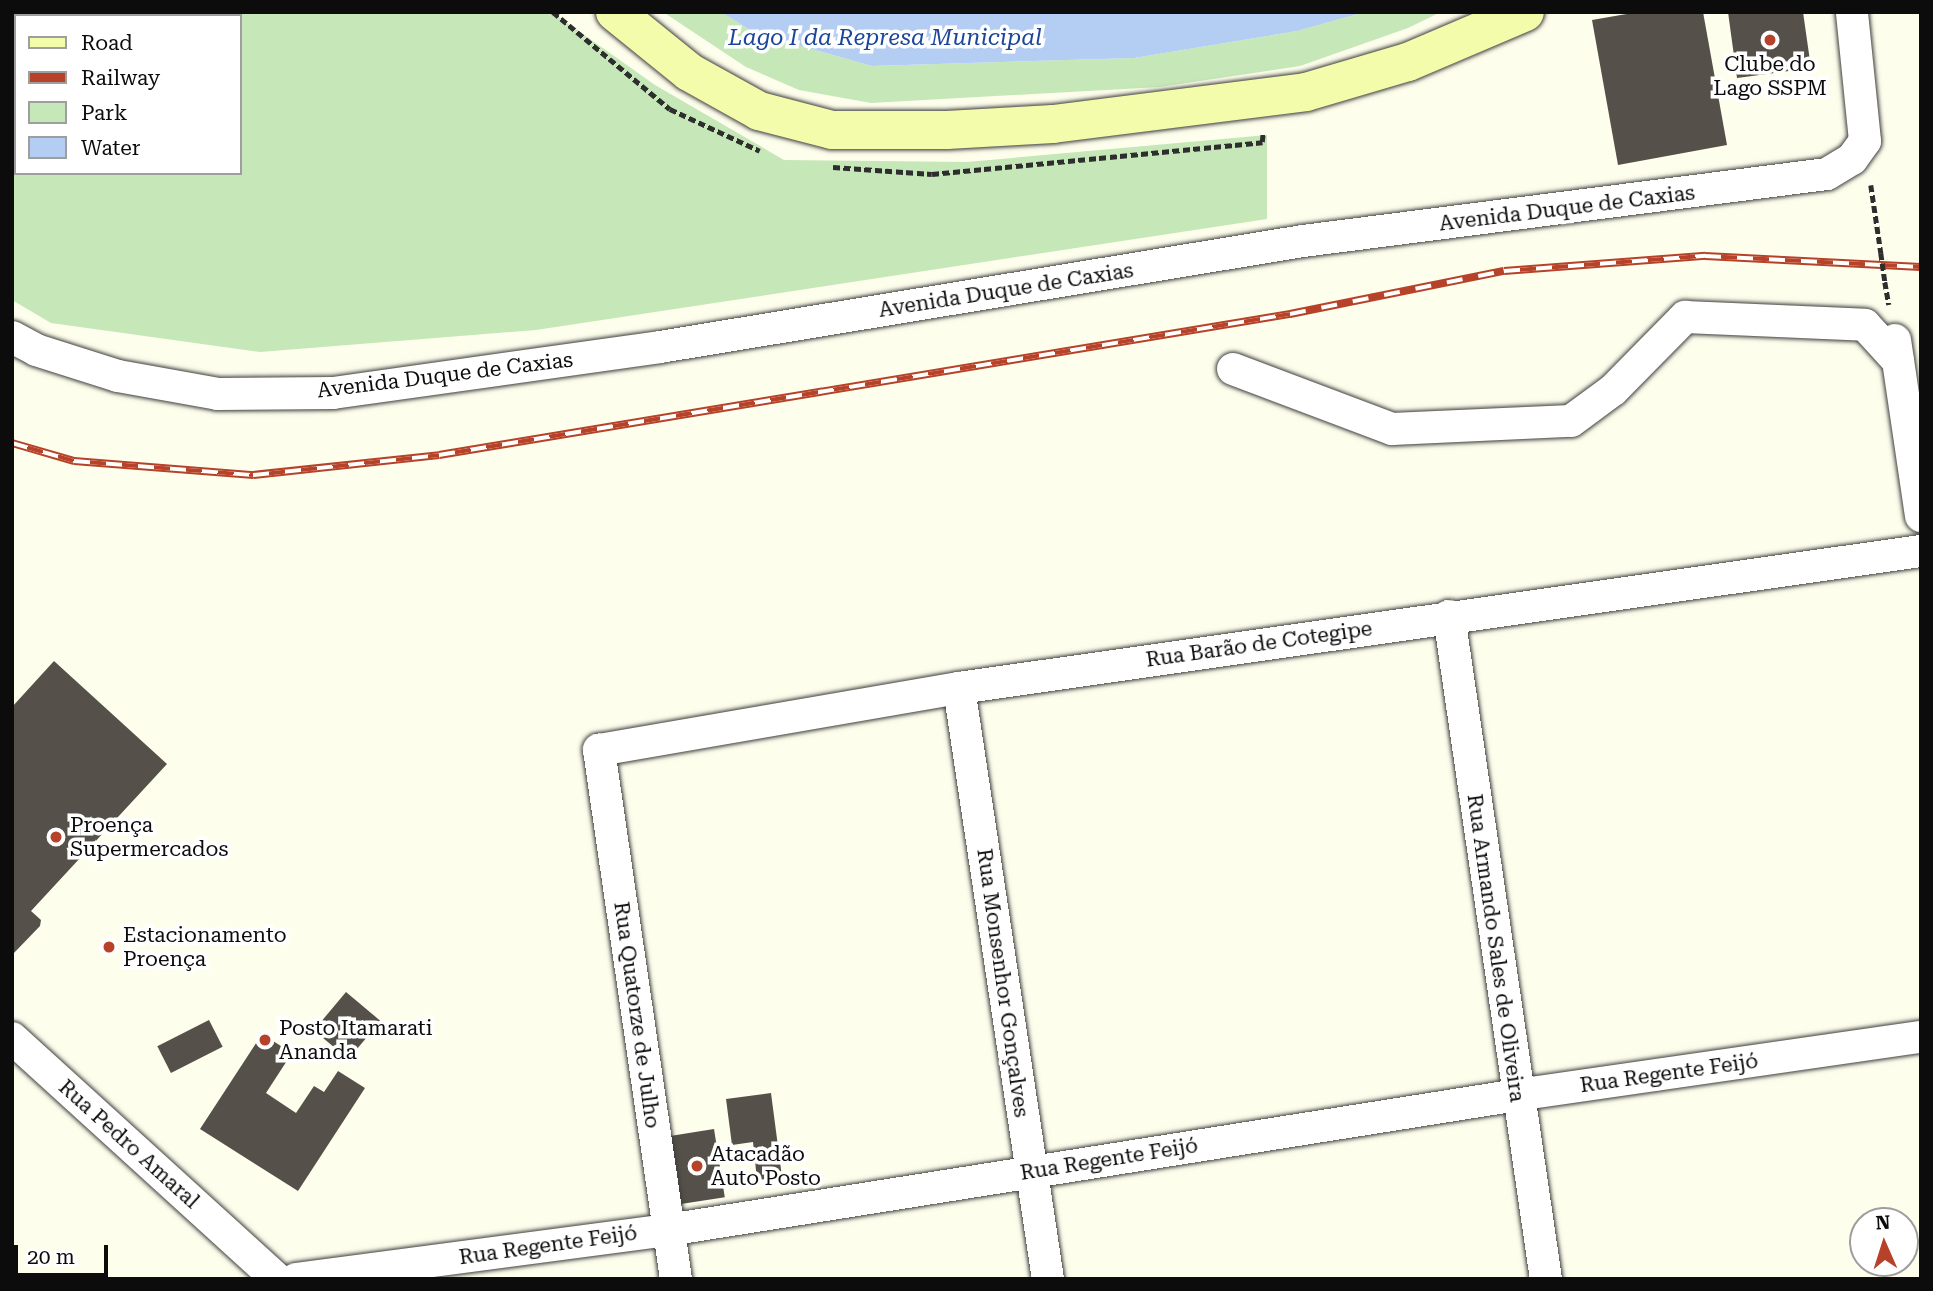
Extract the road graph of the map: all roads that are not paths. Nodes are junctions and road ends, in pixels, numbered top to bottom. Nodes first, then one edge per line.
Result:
1 (615, 12) edge
2 (1525, 12) edge
3 (1852, 12) edge
4 (12, 337) edge
5 (1233, 369) dead end
6 (1921, 516) edge
7 (1921, 551) edge
8 (1449, 616) junction
9 (959, 688) junction
10 (599, 750) joint
11 (1921, 1037) edge
12 (12, 1038) edge
13 (1517, 1095) junction
14 (1030, 1171) junction
15 (668, 1230) junction
16 (277, 1279) edge
17 (296, 1279) edge
18 (676, 1279) edge
19 (1048, 1279) edge
20 (1546, 1279) edge

1 - 2 main road
3 - 4 street, Avenida Duque de Caxias
5 - 6 street
7 - 8 street, Rua Barão de Cotegipe
8 - 9 street, Rua Barão de Cotegipe
8 - 13 street, Rua Armando Sales de Oliveira
9 - 10 street, Rua Barão de Cotegipe
9 - 14 street, Rua Monsenhor Gonçalves
10 - 15 street, Rua Quatorze de Julho
11 - 13 street, Rua Regente Feijó
12 - 16 street, Rua Pedro Amaral
13 - 14 street, Rua Regente Feijó
13 - 20 street, Rua Armando Sales de Oliveira
14 - 15 street, Rua Regente Feijó
14 - 19 street, Rua Monsenhor Gonçalves
15 - 17 street, Rua Regente Feijó
15 - 18 street, Rua Quatorze de Julho

